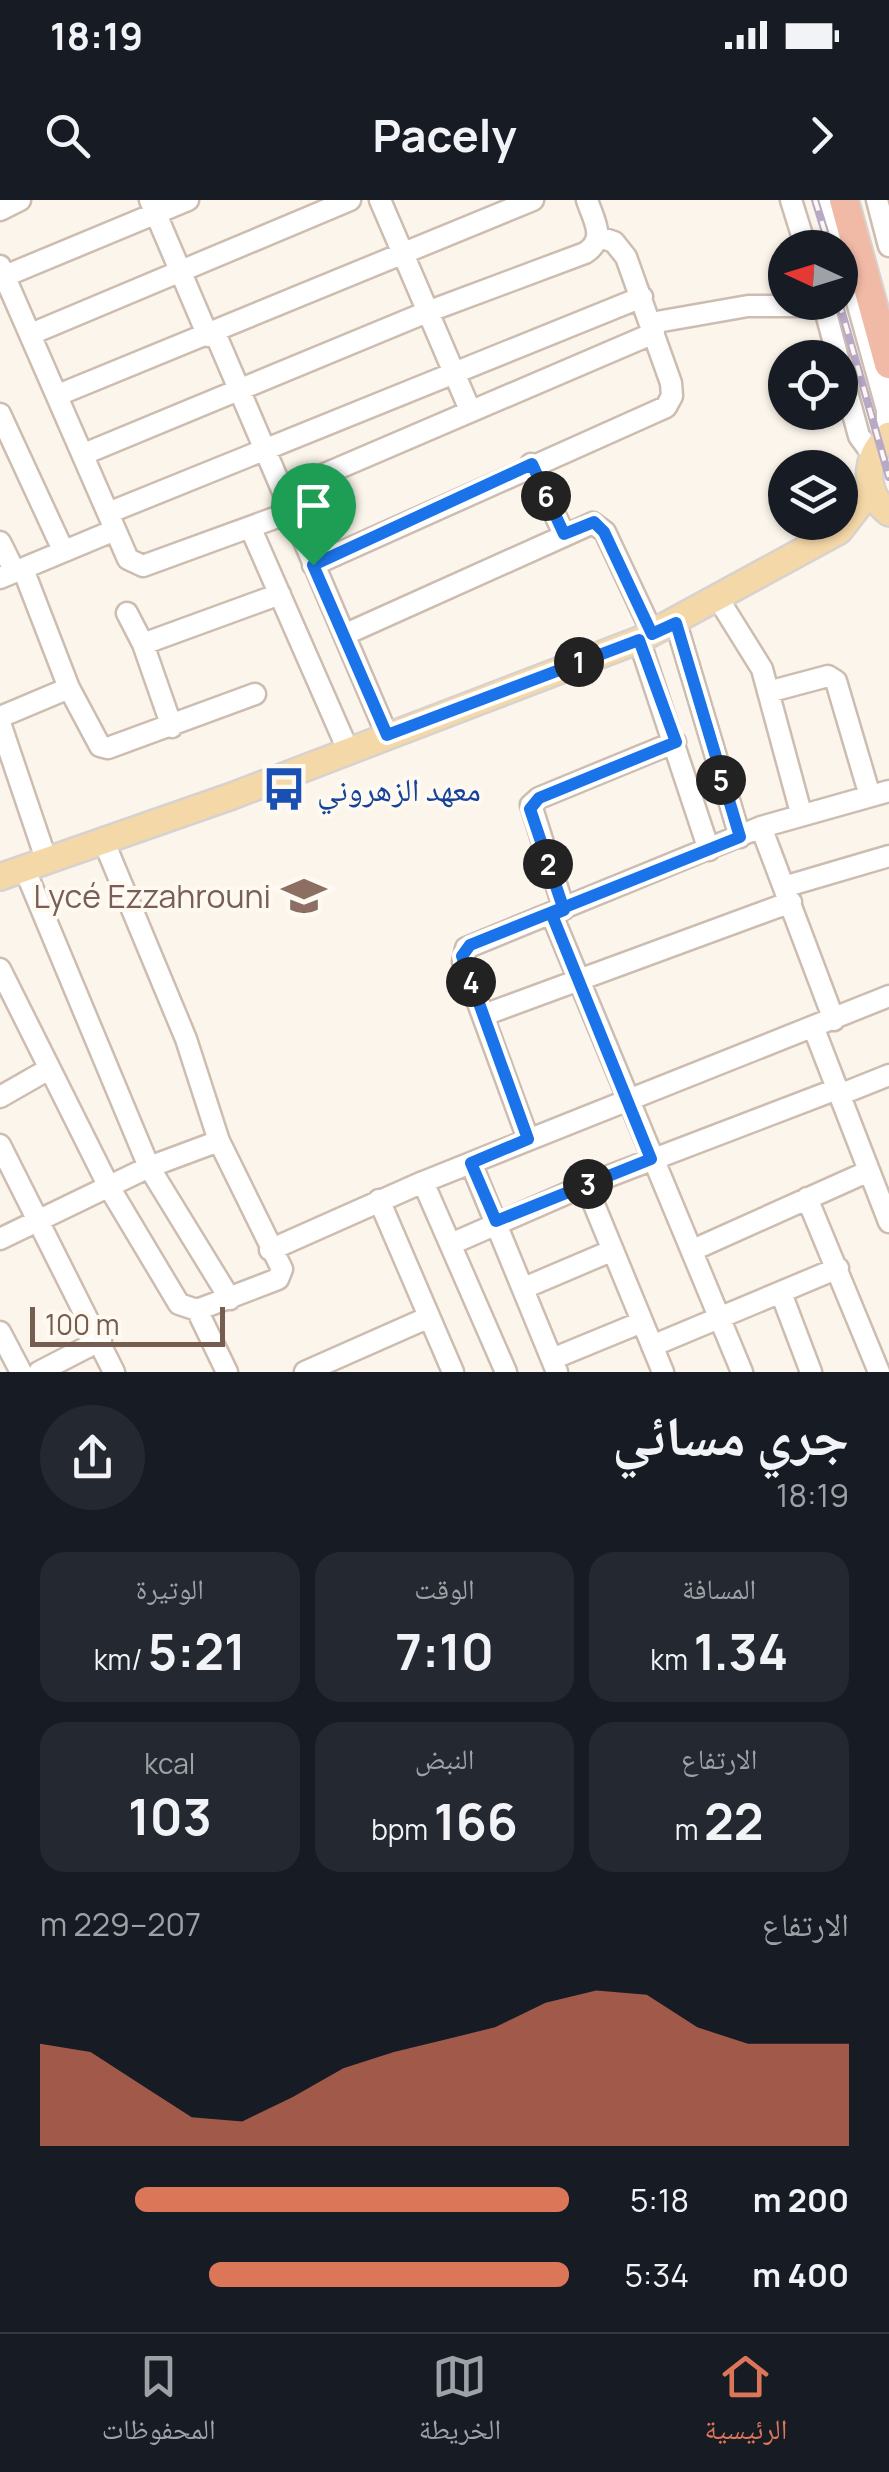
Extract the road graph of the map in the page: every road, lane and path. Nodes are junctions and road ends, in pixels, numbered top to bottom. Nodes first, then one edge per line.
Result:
1 (20, 200) edge
2 (188, 200) edge
3 (350, 200) edge
4 (380, 200) edge
5 (533, 200) edge
6 (587, 200) edge
7 (791, 200) edge
8 (829, 200) edge
9 (844, 200) edge
10 (863, 200) edge
11 (876, 200) edge
12 (153, 207) edge
13 (0, 210) edge
14 (800, 230) edge
15 (599, 236) junction
16 (889, 246) edge
17 (403, 254) junction
18 (2, 271) edge
19 (181, 272) junction
20 (642, 296) junction
21 (889, 296) edge
22 (768, 305) edge
23 (426, 312) junction
24 (653, 328) junction
25 (32, 334) junction
26 (212, 335) junction
27 (512, 350) junction
28 (889, 364) edge
29 (455, 374) junction
30 (527, 385) junction
31 (241, 392) junction
32 (58, 395) junction
33 (470, 410) junction
34 (0, 414) edge
35 (857, 430) edge
36 (883, 442) edge
37 (264, 448) junction
38 (84, 454) junction
39 (532, 464) junction
40 (871, 490) junction
41 (283, 492) junction
42 (858, 507) edge
43 (291, 512) junction
44 (889, 514) edge
45 (112, 522) junction
46 (251, 529) junction
47 (858, 530) edge
48 (564, 534) junction
49 (823, 540) edge
50 (0, 542) edge
51 (63, 550) junction
52 (313, 565) junction
53 (13, 573) edge
54 (280, 594) junction
55 (719, 600) junction
56 (127, 613) dead end
57 (676, 623) junction
58 (346, 634) junction
59 (646, 637) junction
60 (143, 644) junction
61 (68, 688) junction
62 (768, 692) junction
63 (256, 694) dead end
64 (0, 720) edge
65 (172, 727) junction
66 (387, 735) junction
67 (676, 742) junction
68 (348, 750) junction
69 (879, 793) edge
70 (801, 813) junction
71 (761, 827) junction
72 (740, 837) junction
73 (104, 842) junction
74 (709, 850) junction
75 (889, 856) edge
76 (24, 870) edge
77 (789, 894) junction
78 (558, 912) junction
79 (0, 968) edge
80 (578, 981) junction
81 (889, 996) edge
82 (484, 1015) junction
83 (834, 1020) junction
84 (814, 1030) junction
85 (50, 1070) junction
86 (889, 1074) edge
87 (838, 1092) junction
88 (0, 1097) edge
89 (627, 1100) junction
90 (528, 1139) junction
91 (219, 1142) junction
92 (0, 1146) edge
93 (651, 1159) junction
94 (471, 1163) junction
95 (150, 1168) junction
96 (870, 1171) junction
97 (423, 1182) junction
98 (586, 1185) junction
99 (109, 1187) junction
100 (807, 1198) junction
101 (380, 1200) junction
102 (40, 1220) junction
103 (889, 1220) edge
104 (496, 1221) junction
105 (0, 1239) edge
106 (451, 1244) junction
107 (270, 1250) junction
108 (693, 1250) junction
109 (611, 1251) junction
110 (838, 1268) junction
111 (524, 1288) junction
112 (781, 1292) junction
113 (230, 1299) junction
114 (197, 1310) junction
115 (720, 1316) junction
116 (427, 1318) junction
117 (642, 1322) junction
118 (0, 1332) edge
119 (101, 1340) junction
120 (652, 1346) junction
121 (554, 1365) edge
122 (21, 1372) edge
123 (40, 1372) edge
124 (114, 1372) edge
125 (227, 1372) edge
126 (305, 1372) edge
127 (453, 1372) edge
128 (506, 1372) edge
129 (663, 1372) edge
130 (742, 1372) edge
131 (811, 1372) edge
132 (879, 1372) edge

1 - 13 street
2 - 12 street
3 - 19 street
4 - 17 street
5 - 17 street
6 - 15 street
7 - 14 street
8 - 36 street
9 - 28 highway
10 - 21 highway
11 - 16 street
12 - 18 street
12 - 19 street
15 - 20 street
15 - 23 street
17 - 23 street
17 - 26 street
18 - 25 street
19 - 25 street
19 - 26 street
20 - 24 street
20 - 27 street
22 - 24 street
23 - 29 street
23 - 31 street
24 - 30 street
24 - 39 street
25 - 32 street
26 - 31 street
26 - 32 street
27 - 29 street
27 - 30 street
29 - 33 street
29 - 37 street
30 - 33 street
31 - 37 street
31 - 38 street
32 - 38 street
33 - 41 street
34 - 51 street
35 - 36 street
36 - 40 main road
37 - 41 street
37 - 45 street
38 - 45 street
39 - 48 street
39 - 52 street
40 - 42 main road
40 - 44 main road
41 - 43 street
43 - 46 street
43 - 52 street
44 - 47 main road
45 - 46 street
45 - 51 street
46 - 54 street
48 - 58 street
48 - 59 street
49 - 55 main road
50 - 53 street
51 - 53 street
52 - 58 street
53 - 61 street
54 - 60 street
54 - 68 street
55 - 57 main road
55 - 62 street
56 - 60 street
57 - 59 main road
57 - 72 street
58 - 66 street
59 - 66 main road
59 - 67 street
60 - 65 street
61 - 64 street
61 - 65 street
62 - 69 street
62 - 70 street
63 - 65 street
64 - 76 street
66 - 68 main road
67 - 74 street
67 - 78 street
68 - 73 main road
69 - 70 street
70 - 71 street
71 - 72 street
71 - 77 street
72 - 74 street
73 - 76 main road
73 - 91 street
74 - 78 street
75 - 77 street
76 - 95 street
77 - 80 street
77 - 83 street
78 - 80 street
78 - 82 street
79 - 85 street
80 - 82 street
80 - 89 street
81 - 83 street
82 - 90 street
83 - 84 street
84 - 87 street
84 - 89 street
85 - 88 street
85 - 99 street
86 - 87 street
87 - 93 street
87 - 96 street
89 - 90 street
89 - 93 street
90 - 94 street
91 - 95 street
91 - 107 street
92 - 102 street
93 - 98 street
93 - 108 street
94 - 97 street
94 - 104 street
95 - 99 street
95 - 113 street
96 - 100 street
96 - 103 street
97 - 101 street
97 - 106 street
98 - 104 street
98 - 109 street
99 - 102 street
99 - 114 street
100 - 108 street
100 - 110 street
101 - 107 street
101 - 116 street
102 - 105 street
102 - 119 street
104 - 106 street
104 - 111 street
106 - 128 street
107 - 113 street
108 - 115 street
109 - 111 street
109 - 117 street
110 - 112 street
110 - 132 street
111 - 121 street
112 - 115 street
112 - 131 street
113 - 114 street
114 - 125 street
115 - 120 street
115 - 130 street
116 - 126 street
116 - 127 street
117 - 120 street
117 - 121 street
118 - 122 street
119 - 123 street
119 - 124 street
120 - 129 street

